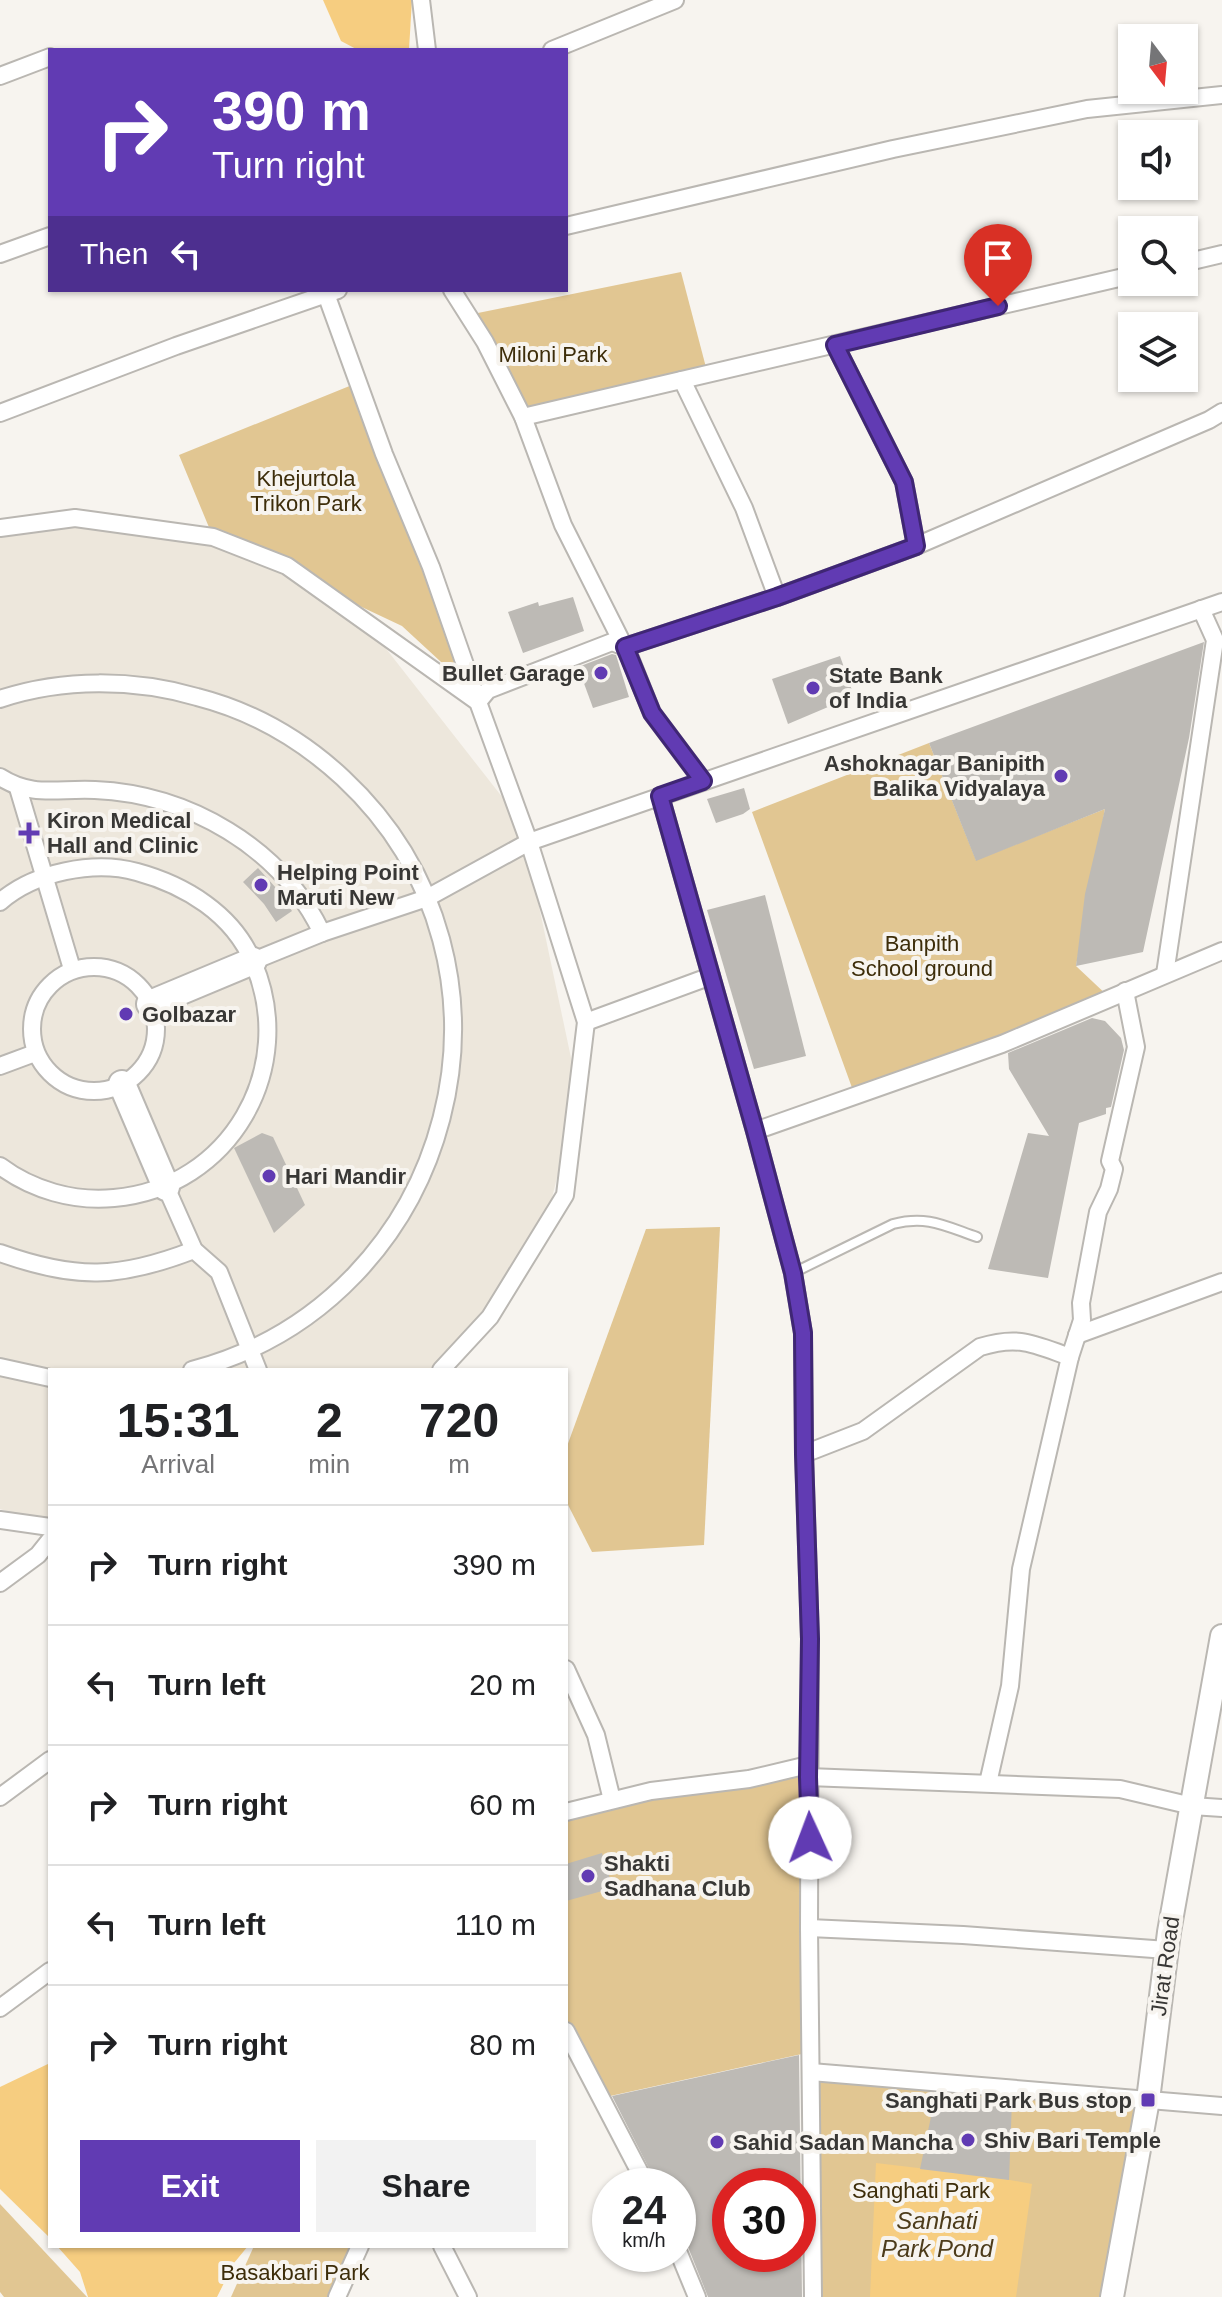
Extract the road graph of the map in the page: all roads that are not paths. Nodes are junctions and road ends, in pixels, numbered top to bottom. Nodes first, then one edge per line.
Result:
1 (421, 0) edge
2 (675, 0) edge
3 (427, 48) edge
4 (557, 48) edge
5 (48, 58) edge
6 (0, 76) edge
7 (1222, 95) edge
8 (568, 226) edge
9 (48, 237) edge
10 (0, 254) edge
11 (1222, 254) edge
12 (1198, 260) edge
13 (1118, 278) edge
14 (332, 292) edge
15 (453, 292) edge
16 (835, 345) junction
17 (682, 380) junction
18 (1222, 412) edge
19 (0, 413) edge
20 (523, 417) junction
21 (0, 528) edge
22 (916, 546) junction
23 (777, 597) junction
24 (1222, 602) edge
25 (1201, 609) junction
26 (625, 647) junction
27 (0, 699) edge
28 (478, 702) junction
29 (0, 777) edge
30 (703, 781) junction
31 (18, 788) junction
32 (660, 796) junction
33 (529, 842) junction
34 (44, 877) junction
35 (427, 898) junction
36 (0, 902) edge
37 (322, 933) junction
38 (1222, 951) edge
39 (253, 961) junction
40 (72, 969) junction
41 (1165, 974) junction
42 (711, 976) junction
43 (1125, 991) junction
44 (150, 1004) junction
45 (586, 1022) junction
46 (35, 1053) junction
47 (0, 1066) edge
48 (122, 1084) junction
49 (755, 1131) junction
50 (0, 1166) edge
51 (166, 1187) junction
52 (977, 1237) dead end
53 (194, 1250) junction
54 (0, 1253) edge
55 (793, 1273) junction
56 (1222, 1282) edge
57 (1077, 1335) junction
58 (250, 1350) junction
59 (1070, 1357) junction
60 (0, 1367) edge
61 (198, 1368) edge
62 (257, 1368) edge
63 (443, 1368) edge
64 (48, 1378) edge
65 (804, 1454) junction
66 (0, 1520) edge
67 (48, 1527) edge
68 (48, 1542) edge
69 (0, 1583) edge
70 (1222, 1636) edge
71 (568, 1673) edge
72 (48, 1761) edge
73 (808, 1771) junction
74 (988, 1783) junction
75 (0, 1797) edge
76 (612, 1800) junction
77 (1192, 1806) junction
78 (1222, 1808) edge
79 (568, 1811) edge
80 (809, 1928) junction
81 (1167, 1950) junction
82 (48, 1972) edge
83 (0, 2008) edge
84 (568, 2035) edge
85 (811, 2072) junction
86 (1148, 2100) junction
87 (1222, 2106) edge
88 (638, 2168) edge
89 (359, 2248) edge
90 (443, 2248) edge
91 (687, 2272) edge
92 (337, 2297) edge
93 (468, 2297) edge
94 (697, 2297) edge
95 (813, 2297) edge
96 (1112, 2297) edge

1 - 3 street
2 - 4 street
5 - 6 street
7 - 8 street
9 - 10 street
11 - 12 street
13 - 16 street
14 - 19 street
14 - 28 street
15 - 20 street
16 - 17 street
16 - 22 street
17 - 20 street
17 - 23 street
18 - 22 street
20 - 26 street
21 - 28 street
22 - 23 street
23 - 26 street
24 - 25 street
25 - 30 street
25 - 41 street
26 - 28 street
26 - 30 street
27 - 35 street
28 - 33 street
29 - 31 street
30 - 32 street
31 - 34 street
31 - 37 street
32 - 33 street
32 - 42 street
33 - 35 street
33 - 45 street
34 - 36 street
34 - 39 street
34 - 40 street
35 - 37 street
35 - 58 street
37 - 39 street
38 - 41 street
39 - 44 main road
39 - 51 street
40 - 44 street
40 - 46 street
41 - 43 street
42 - 45 street
42 - 49 street
43 - 49 street
43 - 57 street
44 - 48 street
45 - 63 street
46 - 47 street
46 - 48 street
48 - 51 main road
49 - 55 street
50 - 51 street
51 - 53 street
52 - 55 lane
53 - 54 street
53 - 58 street
55 - 65 street
56 - 57 street
57 - 59 street
58 - 61 street
58 - 62 street
59 - 65 street
59 - 74 street
60 - 64 street
65 - 73 street
66 - 67 street
68 - 69 street
70 - 77 main road, Jirat Road
71 - 76 street
72 - 75 street
73 - 74 street
73 - 76 street
73 - 80 street
74 - 77 street
76 - 79 street
77 - 78 street
77 - 81 main road, Jirat Road
80 - 81 street
80 - 85 street
81 - 86 main road, Jirat Road
82 - 83 street
84 - 88 street
85 - 86 street
85 - 95 street
86 - 87 street
86 - 96 main road, Jirat Road
89 - 92 street
90 - 93 street
91 - 94 street

